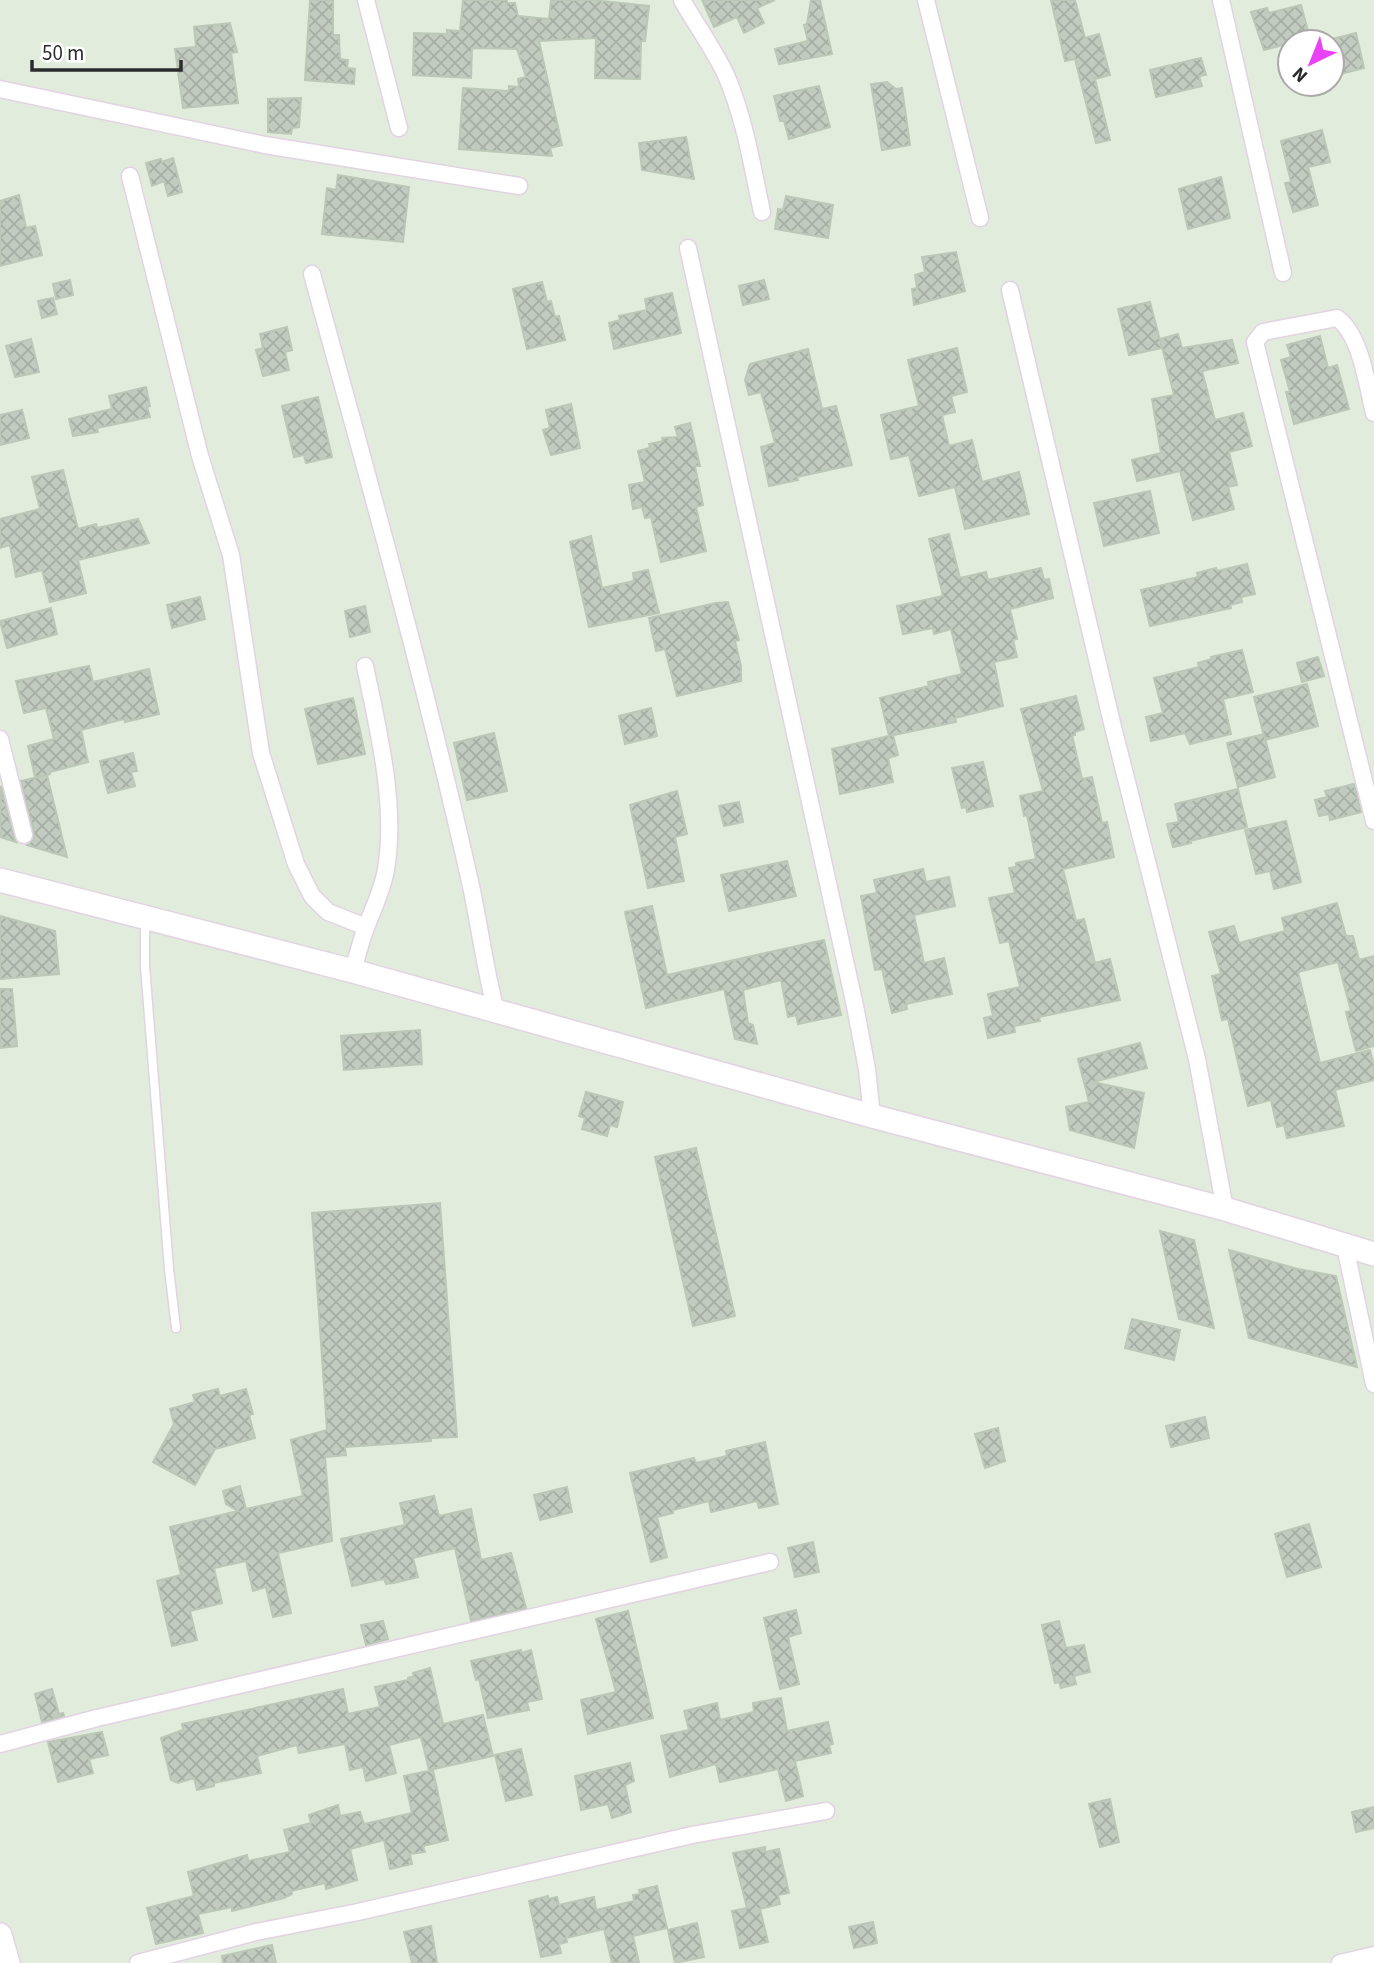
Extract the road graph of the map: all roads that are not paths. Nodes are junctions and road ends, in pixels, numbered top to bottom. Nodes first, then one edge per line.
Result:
1 (366, 0) edge
2 (682, 0) edge
3 (926, 0) edge
4 (1221, 0) edge
5 (0, 89) edge
6 (399, 128) dead end
7 (130, 176) dead end
8 (519, 186) dead end
9 (762, 212) dead end
10 (980, 218) dead end
11 (688, 248) dead end
12 (1283, 273) dead end
13 (312, 274) dead end
14 (1010, 290) dead end
15 (1374, 413) edge
16 (365, 666) dead end
17 (0, 739) edge
18 (1374, 821) edge
19 (24, 835) dead end
20 (0, 880) edge
21 (145, 917) junction
22 (366, 927) junction
23 (353, 971) junction
24 (496, 1012) junction
25 (873, 1116) junction
26 (1224, 1209) junction
27 (1345, 1246) junction
28 (1374, 1254) edge
29 (176, 1328) dead end
30 (1374, 1384) edge
31 (770, 1562) dead end
32 (0, 1744) edge
33 (826, 1811) dead end
34 (0, 1934) edge
35 (1374, 1955) edge
36 (8, 1963) edge
37 (138, 1963) edge
38 (1339, 1963) edge

1 - 6 street
2 - 9 street
3 - 10 street
4 - 12 street
5 - 8 street
7 - 22 street
11 - 25 street
13 - 24 street
14 - 26 street
15 - 18 street
16 - 22 street
17 - 19 street
20 - 21 street
21 - 23 street
21 - 29 lane
22 - 23 street
23 - 24 street
24 - 25 street
25 - 26 street
26 - 27 street
27 - 28 street
27 - 30 street
31 - 32 street
33 - 37 street
34 - 36 street
35 - 38 street

